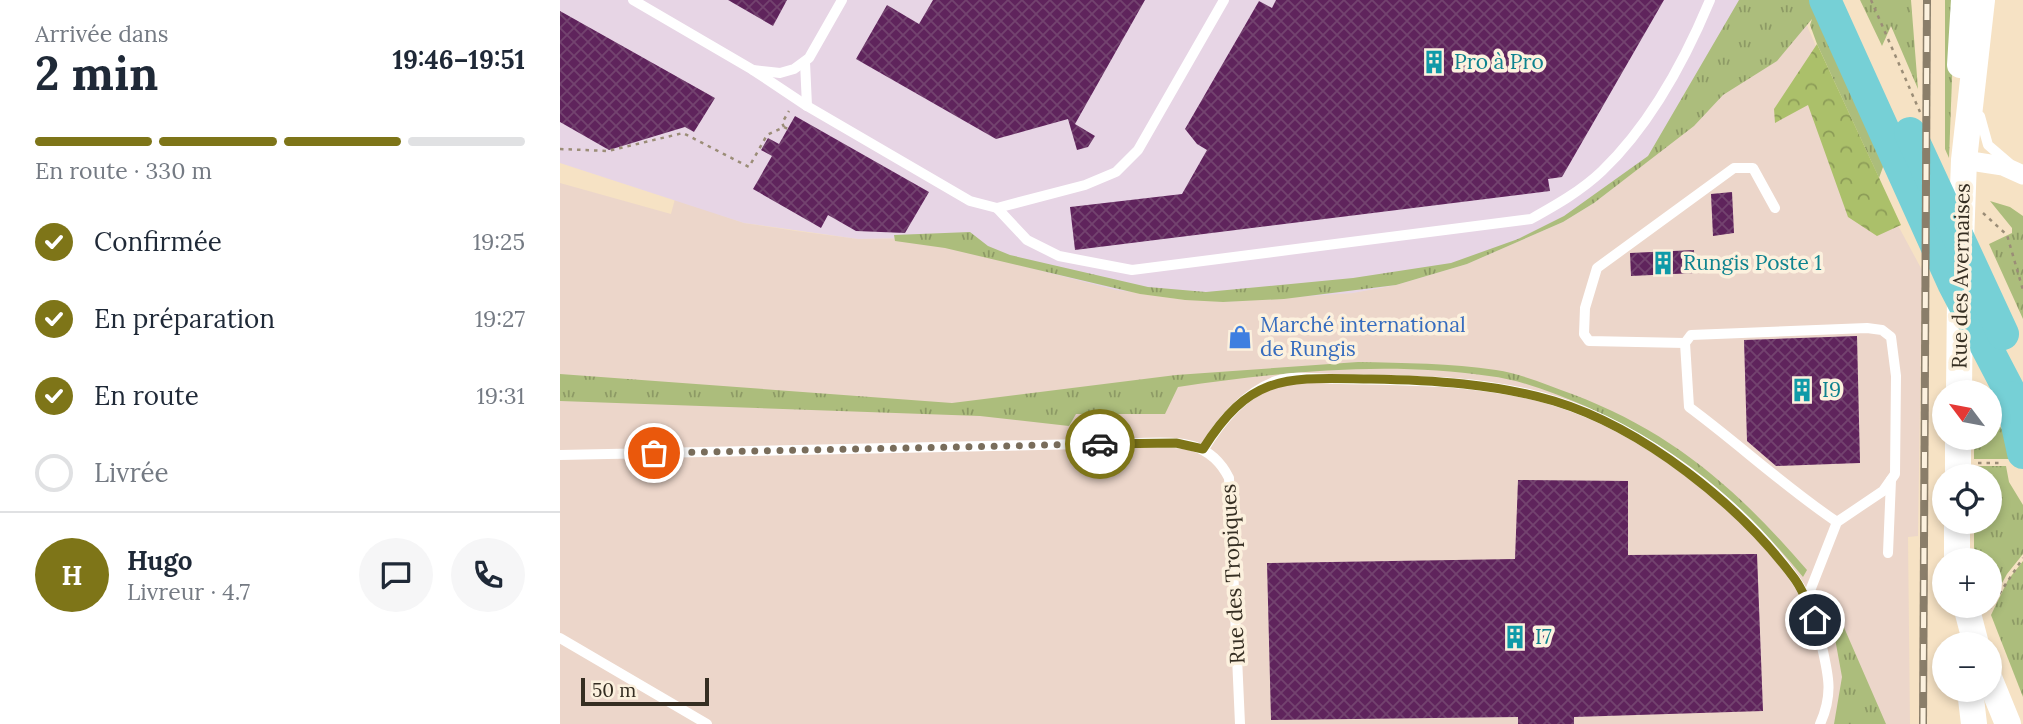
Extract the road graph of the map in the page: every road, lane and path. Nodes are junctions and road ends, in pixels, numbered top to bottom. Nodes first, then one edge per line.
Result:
1 (633, 0) edge
2 (842, 0) edge
3 (1224, 0) edge
4 (1710, 0) edge
5 (1825, 0) edge
6 (1849, 0) edge
7 (1871, 0) edge
8 (1964, 0) edge
9 (1982, 0) edge
10 (1884, 29) dead end
11 (1980, 32) junction
12 (805, 62) junction
13 (752, 70) junction
14 (807, 106) junction
15 (789, 111) dead end
16 (560, 149) edge
17 (1964, 160) junction
18 (2023, 175) edge
19 (1962, 190) junction
20 (997, 208) junction
21 (1775, 208) dead end
22 (2023, 290) edge
23 (1685, 343) junction
24 (1959, 380) edge
25 (2018, 386) edge
26 (1203, 449) junction
27 (560, 455) edge
28 (2015, 458) edge
29 (1987, 464) edge
30 (1891, 480) junction
31 (1837, 522) junction
32 (1888, 553) dead end
33 (2023, 558) edge
34 (2002, 581) edge
35 (1806, 601) junction
36 (560, 638) edge
37 (1971, 702) edge
38 (1999, 702) edge
39 (707, 724) edge
40 (1240, 724) edge
41 (1820, 724) edge
42 (1974, 724) edge
43 (2008, 724) edge

1 - 13 lane
2 - 12 lane
3 - 20 lane
4 - 20 lane
5 - 25 highway
6 - 25 highway
7 - 10 path
8 - 17 main road, Rue des Avernaises
9 - 11 main road, Rue des Avernaises
11 - 17 main road, Rue des Avernaises
11 - 18 lane
12 - 13 lane
12 - 14 lane
13 - 14 lane
14 - 20 lane
15 - 16 path
17 - 18 street
17 - 19 main road, Rue des Avernaises
19 - 22 path
19 - 24 main road, Rue des Avernaises
21 - 23 lane
23 - 30 lane
23 - 31 lane
25 - 28 highway
26 - 27 lane
26 - 35 lane
26 - 40 lane, Rue des Tropiques
28 - 29 path
30 - 31 lane
30 - 32 lane
31 - 35 lane
33 - 34 path
35 - 41 lane
36 - 39 lane
37 - 42 main road
38 - 43 main road

